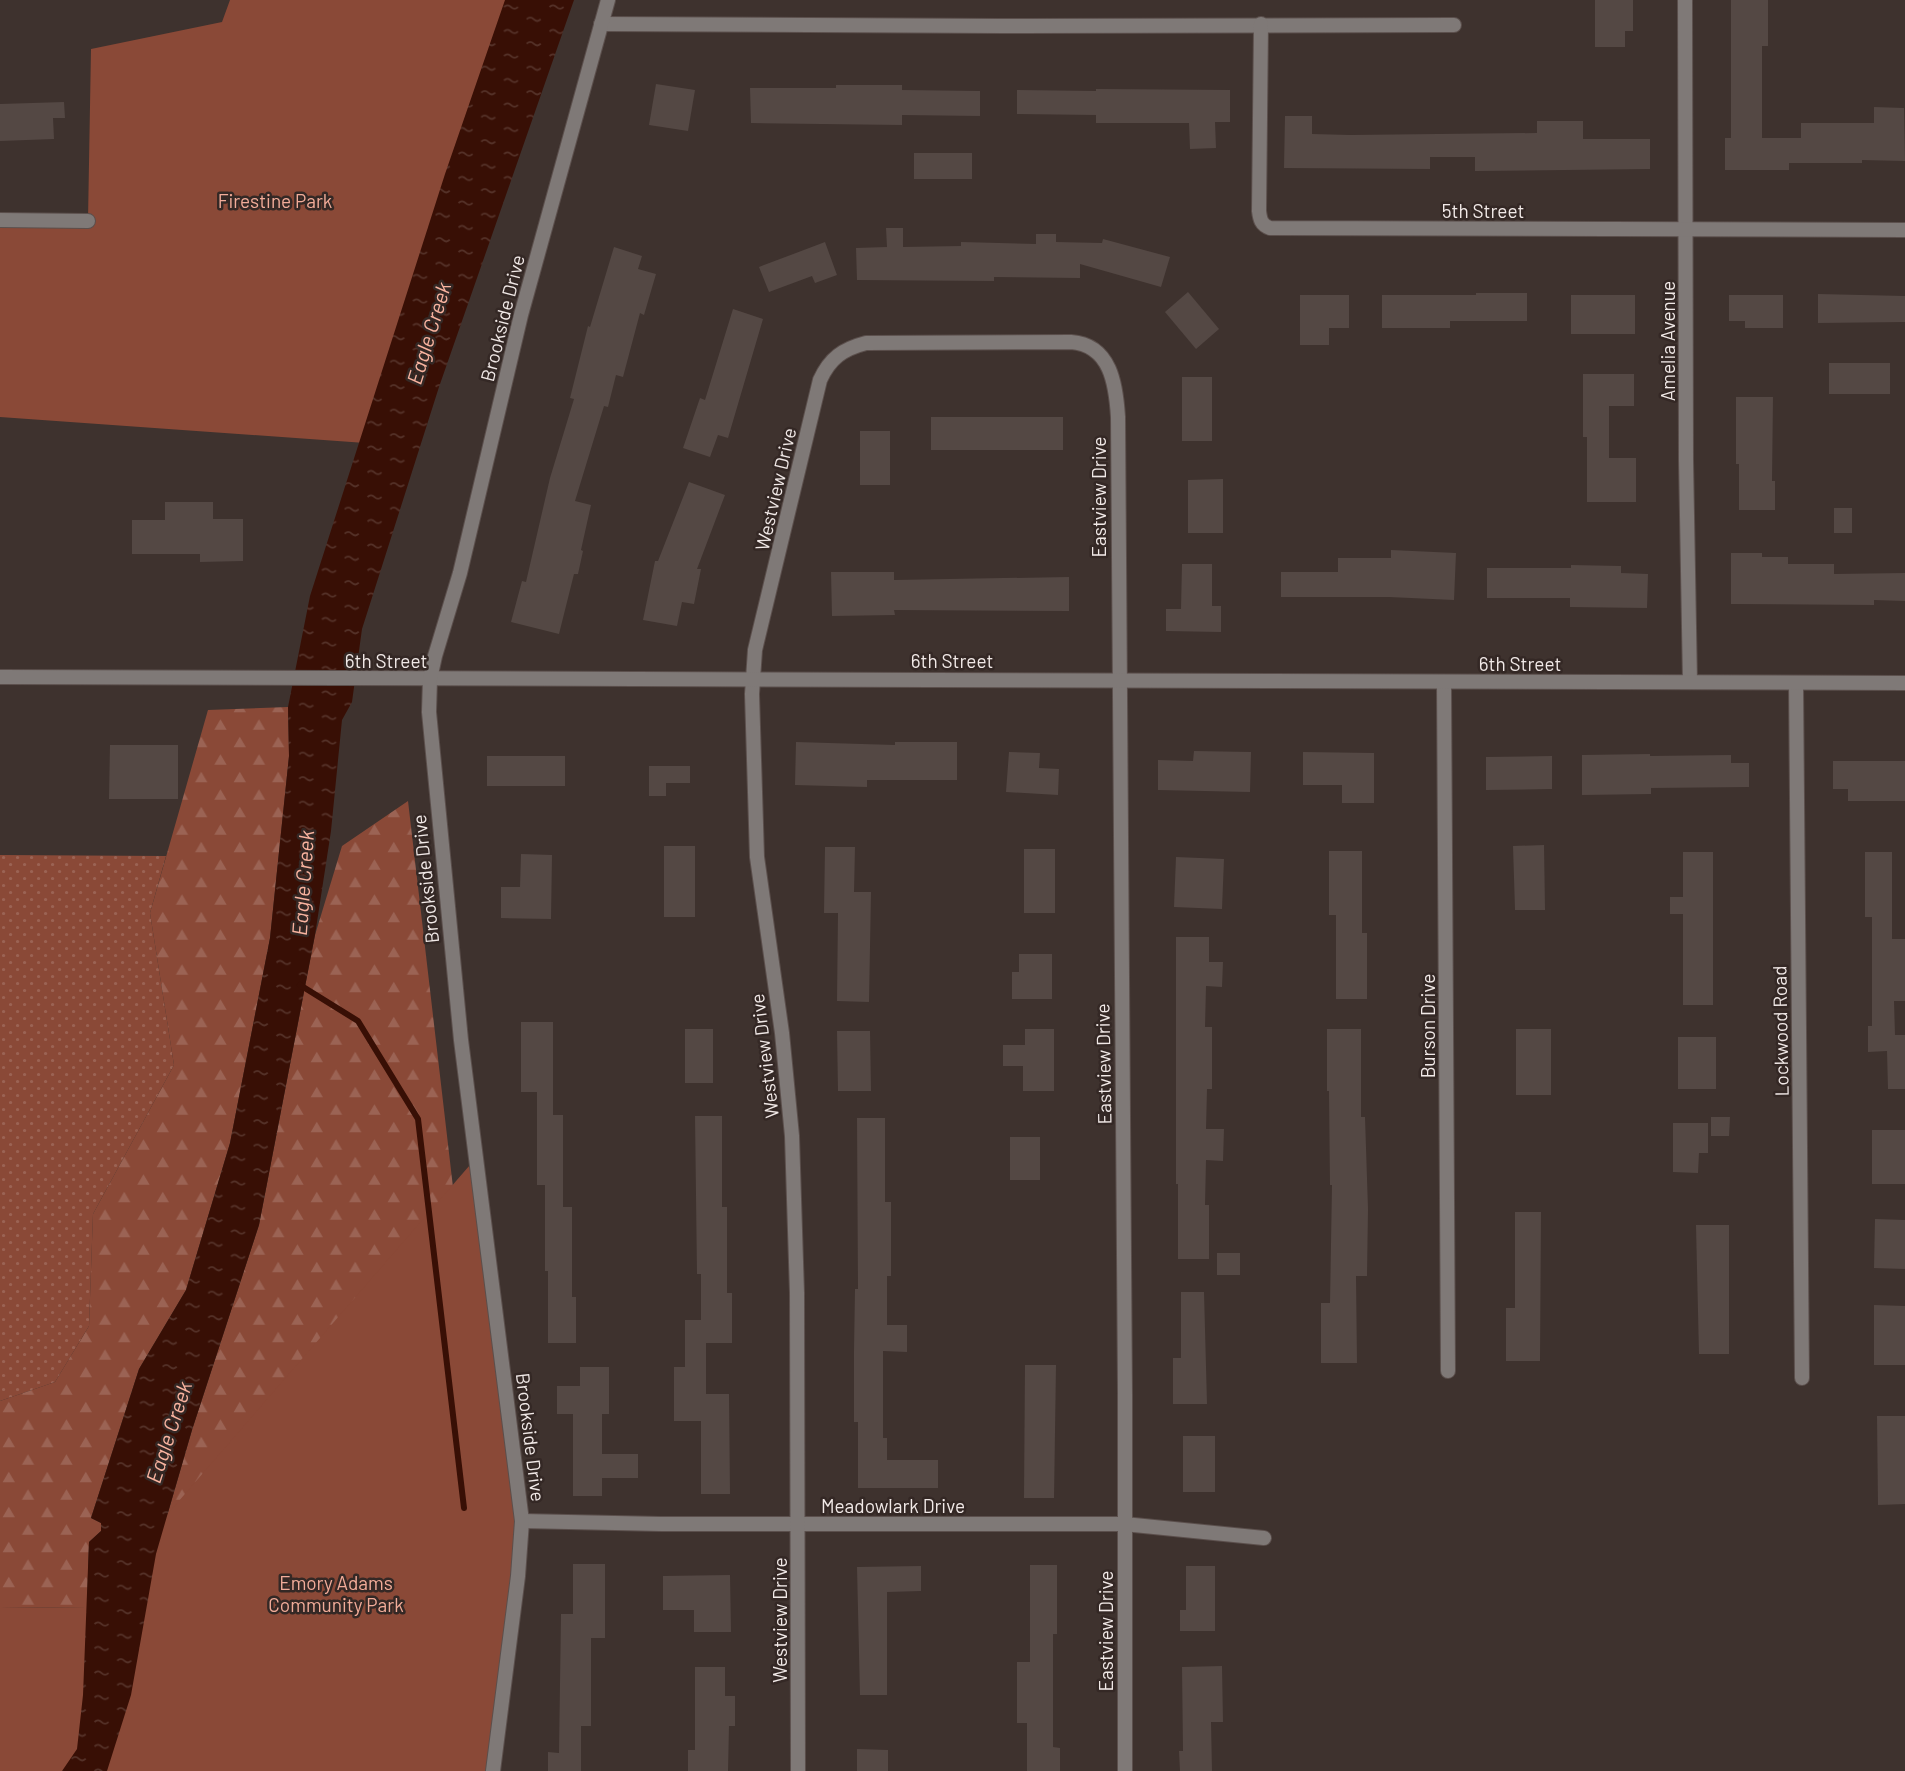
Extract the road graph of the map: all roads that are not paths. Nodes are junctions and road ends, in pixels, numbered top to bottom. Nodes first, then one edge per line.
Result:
1 (608, 0) edge
2 (1685, 0) edge
3 (601, 24) junction
4 (1261, 24) junction
5 (1454, 24) dead end
6 (0, 220) edge
7 (88, 221) dead end
8 (1687, 230) junction
9 (1905, 230) edge
10 (839, 353) joint
11 (0, 677) edge
12 (430, 679) junction
13 (753, 680) junction
14 (1118, 680) junction
15 (1444, 682) junction
16 (1690, 682) junction
17 (1796, 683) junction
18 (1905, 683) edge
19 (1448, 1371) dead end
20 (1802, 1378) dead end
21 (522, 1521) junction
22 (799, 1524) junction
23 (1124, 1524) junction
24 (1264, 1538) dead end
25 (493, 1771) edge
26 (798, 1771) edge
27 (1125, 1771) edge

1 - 3 street, Brookside Drive
2 - 8 street, Amelia Avenue
3 - 4 street
3 - 12 street, Brookside Drive
4 - 5 street
4 - 8 street, 5th Street
6 - 7 street
8 - 9 street, 5th Street
8 - 16 street, Amelia Avenue
10 - 13 street, Westview Drive
10 - 14 street, Eastview Drive
11 - 12 street, 6th Street
12 - 13 street, 6th Street
12 - 21 street, Brookside Drive
13 - 14 street, 6th Street
13 - 22 street, Westview Drive
14 - 15 street, 6th Street
14 - 23 street, Eastview Drive
15 - 16 street, 6th Street
15 - 19 street, Burson Drive
16 - 17 street, 6th Street
17 - 18 street, 6th Street
17 - 20 street, Lockwood Road
21 - 22 street, Meadowlark Drive
21 - 25 street, Brookside Drive
22 - 23 street, Meadowlark Drive
22 - 26 street, Westview Drive
23 - 24 street, Meadowlark Drive
23 - 27 street, Eastview Drive

